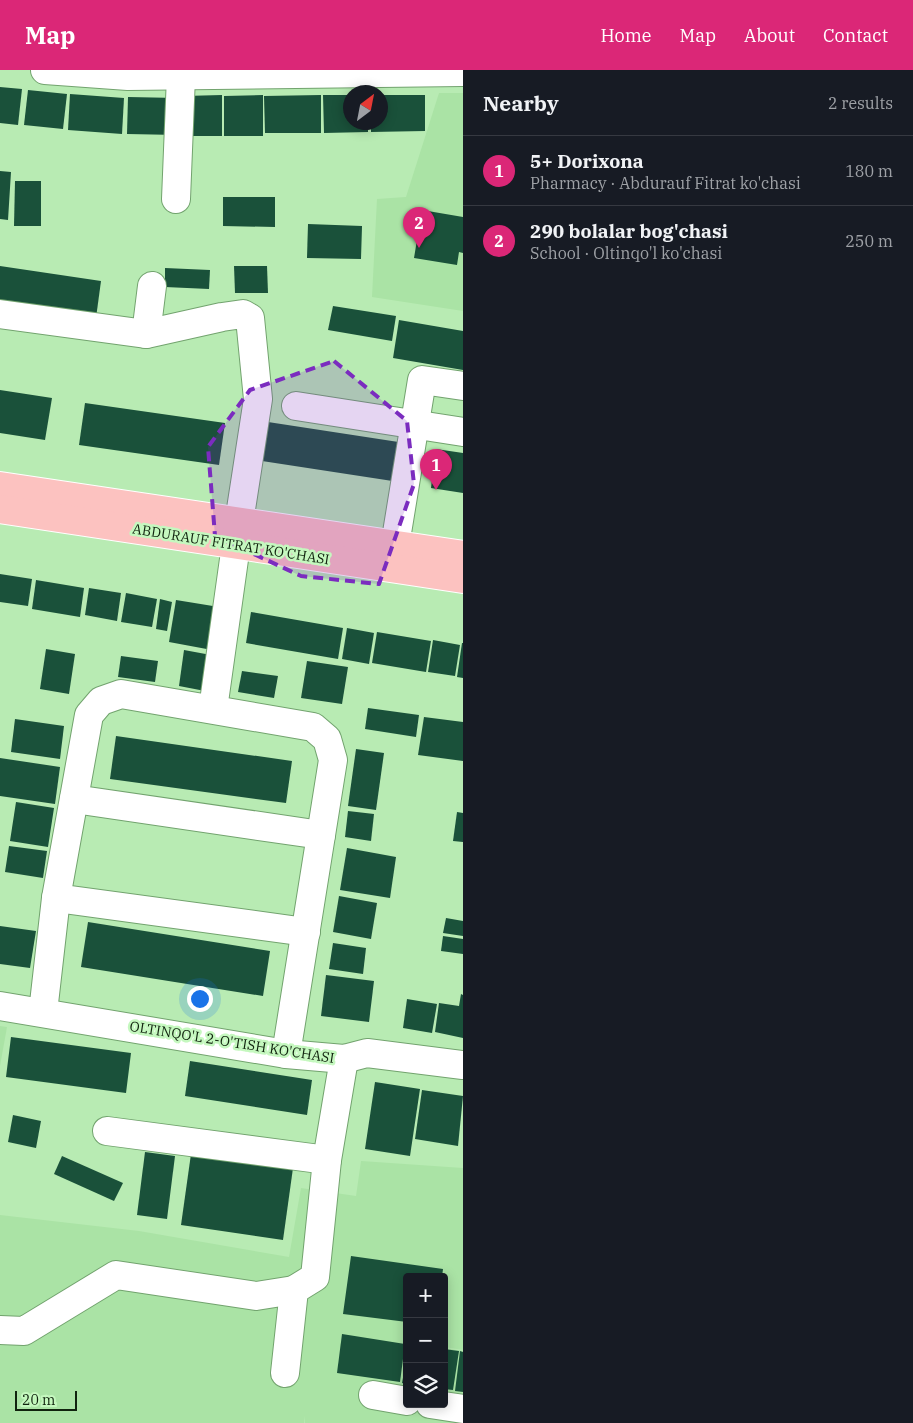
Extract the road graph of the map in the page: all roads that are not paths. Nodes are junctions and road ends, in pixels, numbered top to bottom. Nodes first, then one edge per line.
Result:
1 (45, 70) edge
2 (463, 72) edge
3 (211, 73) edge
4 (181, 76) junction
5 (176, 199) dead end
6 (152, 286) dead end
7 (0, 314) edge
8 (146, 334) junction
9 (463, 386) edge
10 (296, 406) dead end
11 (415, 424) junction
12 (463, 432) edge
13 (0, 486) edge
14 (0, 510) edge
15 (237, 533) junction
16 (395, 545) junction
17 (463, 555) edge
18 (463, 579) edge
19 (213, 709) junction
20 (74, 799) junction
21 (321, 835) junction
22 (56, 898) junction
23 (306, 932) junction
24 (0, 1006) edge
25 (43, 1012) junction
26 (286, 1054) junction
27 (344, 1059) junction
28 (463, 1065) edge
29 (107, 1131) dead end
30 (327, 1160) junction
31 (294, 1290) junction
32 (0, 1330) edge
33 (285, 1373) dead end
34 (374, 1396) dead end
35 (403, 1400) edge
36 (448, 1407) edge
37 (463, 1409) edge

1 - 4 street
2 - 3 street
3 - 4 street
4 - 5 street
6 - 8 street
7 - 8 street
8 - 15 street
9 - 11 street
10 - 11 street
11 - 12 street
11 - 16 street
13 - 15 main road, ABDURAUF FITRAT KO'CHASI
14 - 15 main road, ABDURAUF FITRAT KO'CHASI
15 - 16 main road, ABDURAUF FITRAT KO'CHASI
15 - 18 main road, ABDURAUF FITRAT KO'CHASI
15 - 19 street
16 - 17 main road, ABDURAUF FITRAT KO'CHASI
19 - 20 street
19 - 21 street
20 - 21 street
20 - 22 street
21 - 23 street
22 - 23 street
22 - 25 street
23 - 26 street
24 - 25 street, OLTINQO'L 2-O'TISH KO'CHASI
25 - 26 street, OLTINQO'L 2-O'TISH KO'CHASI
26 - 27 street, OLTINQO'L 2-O'TISH KO'CHASI
27 - 28 street, OLTINQO'L 2-O'TISH KO'CHASI
27 - 30 street
29 - 30 street
30 - 31 street
31 - 32 street
31 - 33 street
34 - 35 street
36 - 37 street

